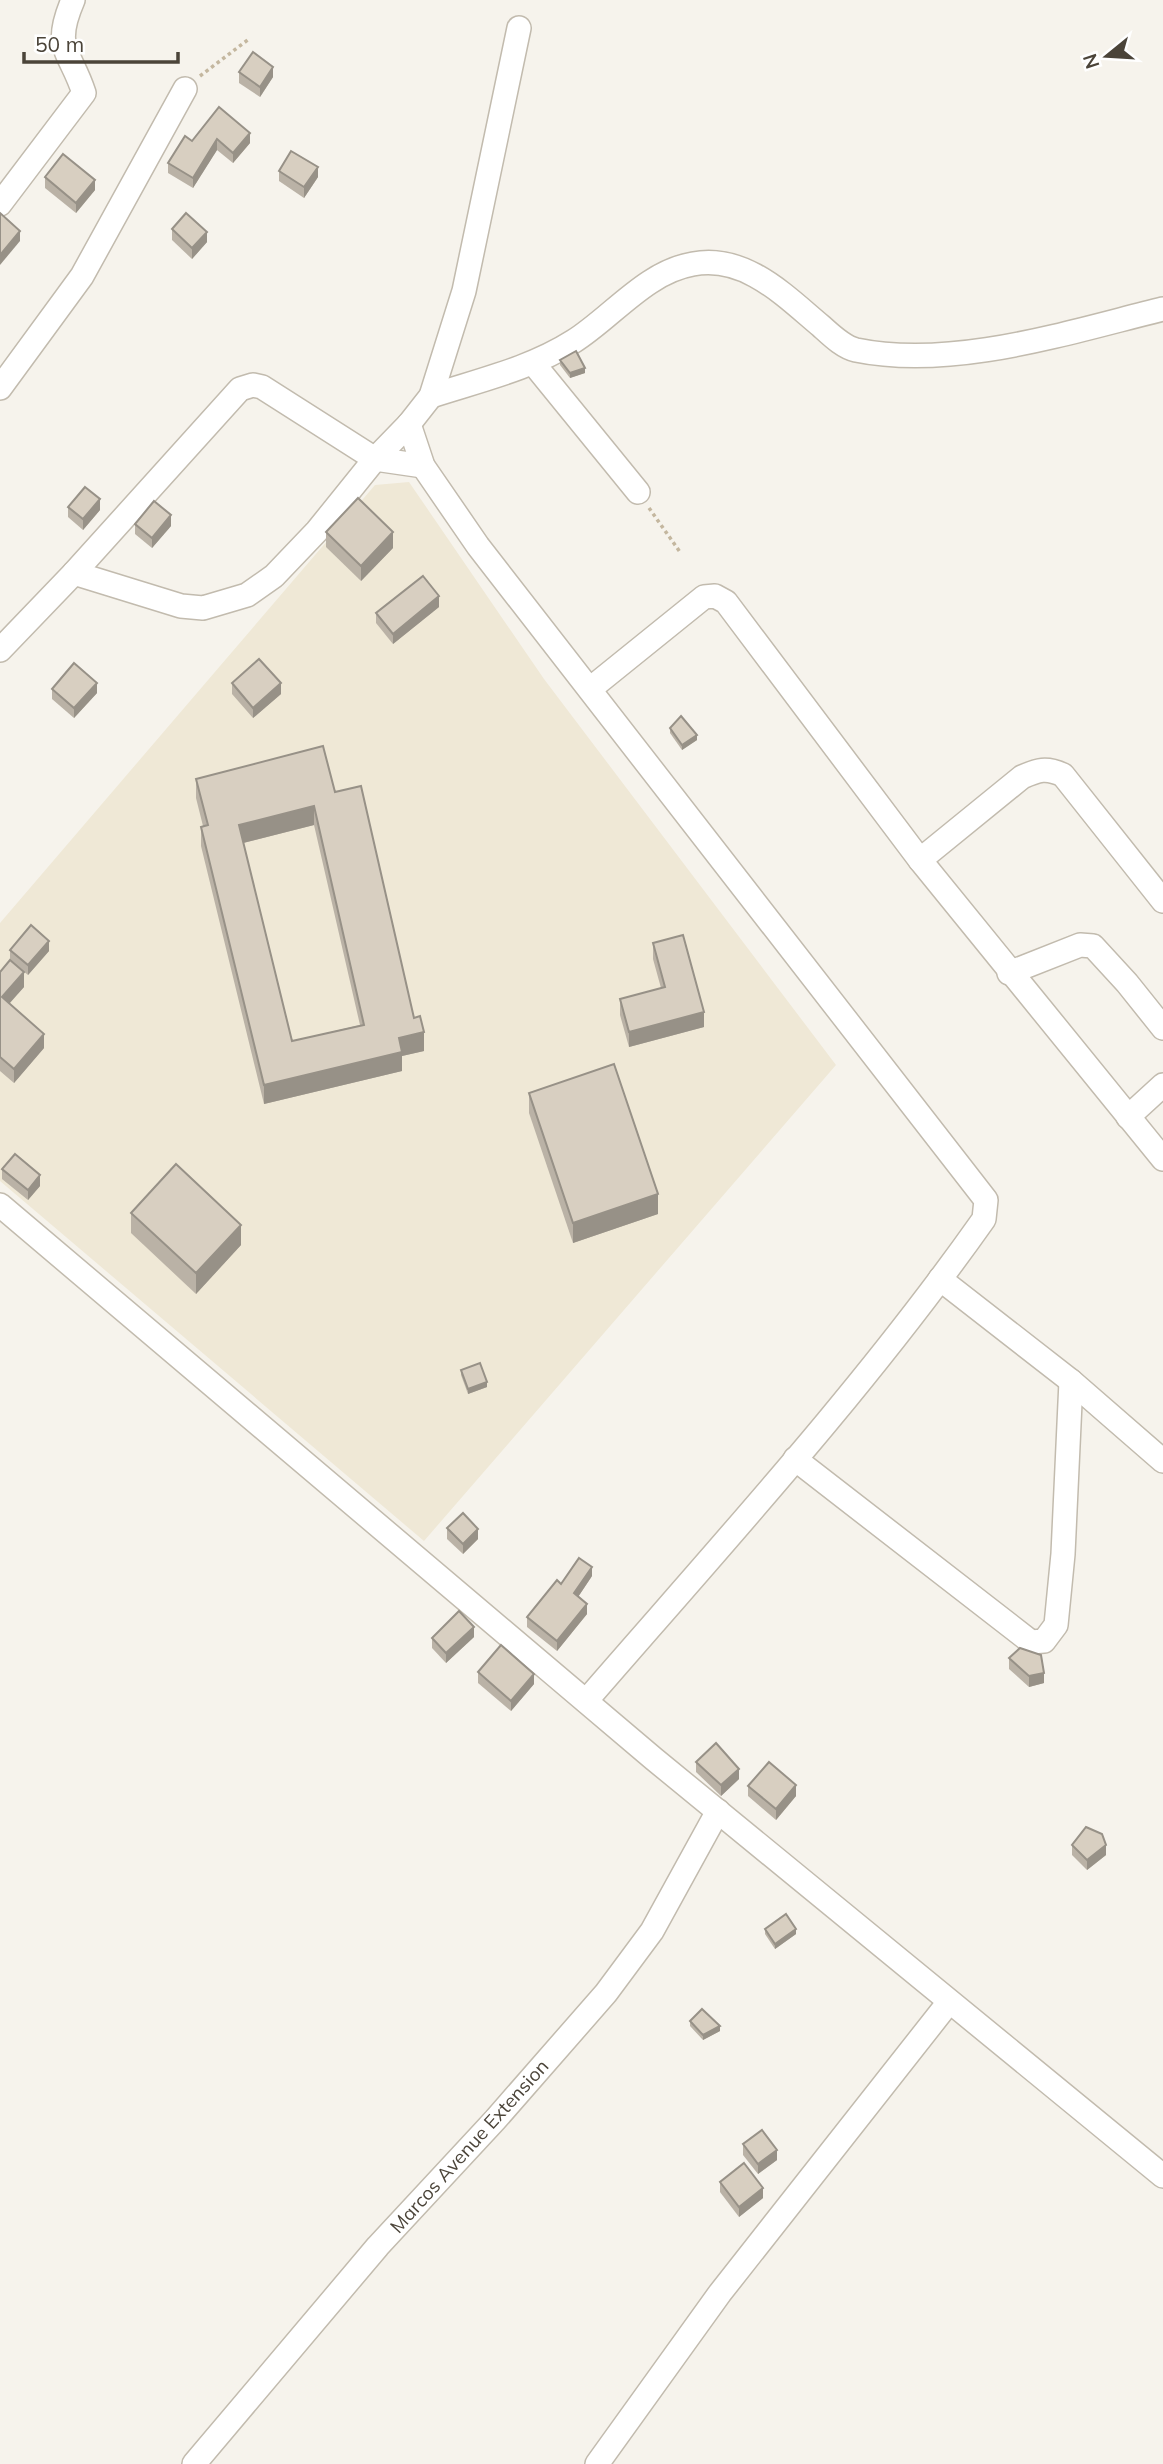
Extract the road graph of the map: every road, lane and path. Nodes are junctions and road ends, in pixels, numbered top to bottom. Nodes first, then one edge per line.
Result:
1 (73, 0) edge
2 (519, 28) dead end
3 (249, 39) dead end
4 (185, 89) joint
5 (0, 204) edge
6 (1163, 309) edge
7 (533, 363) junction
8 (0, 388) edge
9 (431, 396) junction
10 (409, 424) junction
11 (375, 459) junction
12 (423, 466) junction
13 (638, 492) joint
14 (680, 552) dead end
15 (74, 573) junction
16 (0, 650) edge
17 (590, 689) junction
18 (920, 860) junction
19 (1163, 901) edge
20 (1009, 973) junction
21 (1163, 1028) edge
22 (1163, 1085) edge
23 (1128, 1117) junction
24 (1163, 1159) edge
25 (0, 1205) edge
26 (940, 1279) junction
27 (1071, 1381) junction
28 (795, 1459) junction
29 (1163, 1461) edge
30 (586, 1701) junction
31 (718, 1811) junction
32 (950, 2002) junction
33 (1163, 2176) edge
34 (194, 2464) edge
35 (597, 2464) edge

1 - 5 street
2 - 9 street
3 - 4 path
4 - 8 street
6 - 7 street
7 - 9 street
7 - 13 street
9 - 10 street
10 - 11 street
10 - 12 street
11 - 12 street
11 - 15 street
11 - 15 street
12 - 17 street
13 - 14 path
15 - 16 street
17 - 18 street
17 - 26 street
18 - 19 street
18 - 20 street
20 - 21 street
20 - 23 street
22 - 23 street
23 - 24 street
25 - 30 street
26 - 27 street
26 - 28 street
27 - 28 street
27 - 29 street
28 - 30 street
30 - 31 street
31 - 32 street
31 - 34 street, Marcos Avenue Extension
32 - 33 street
32 - 35 street

